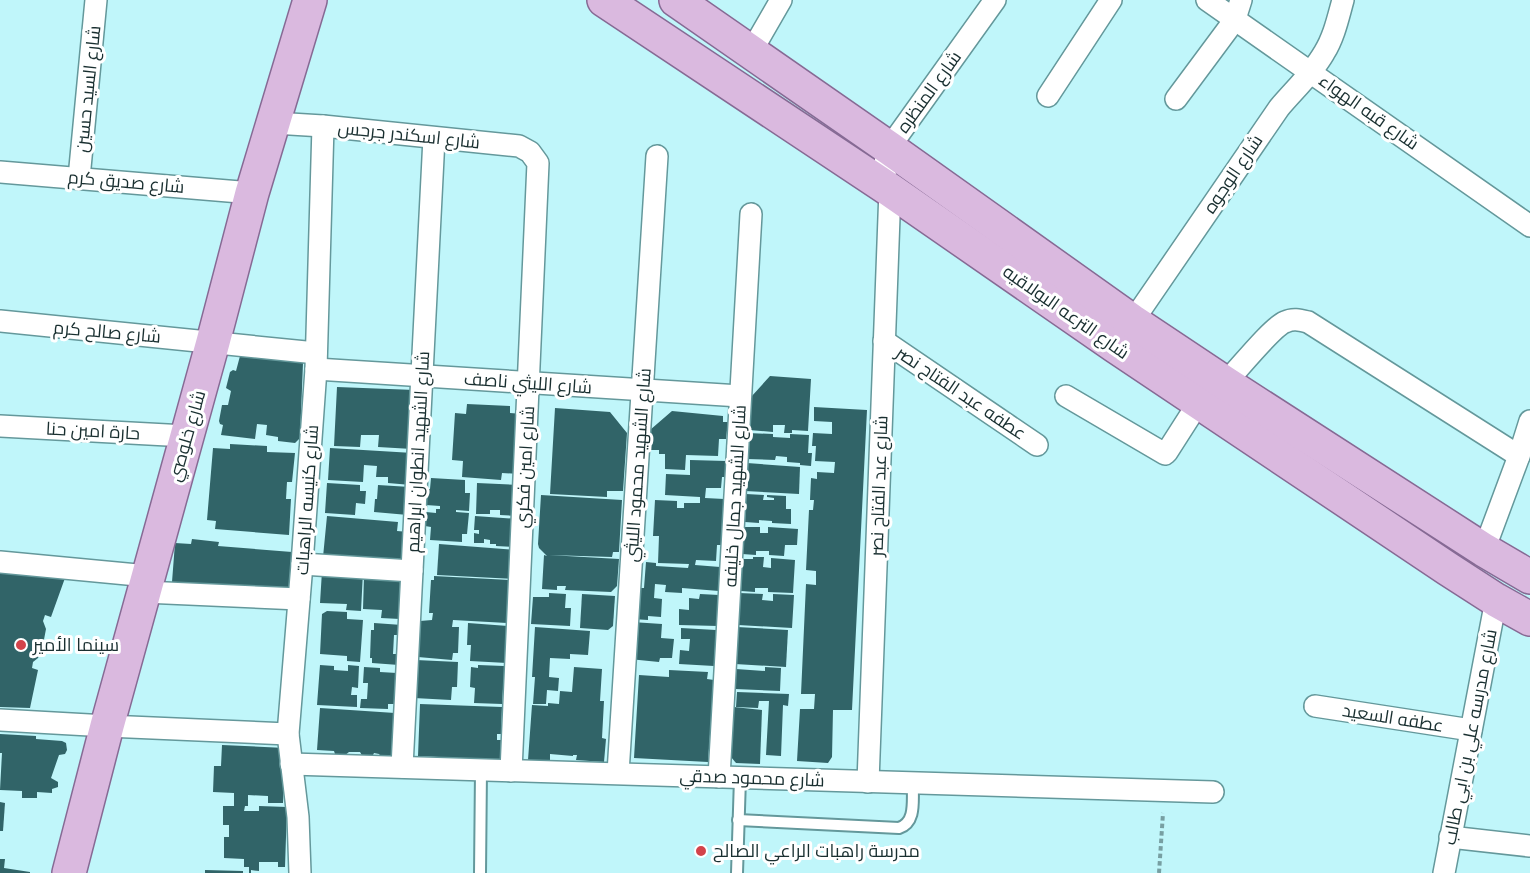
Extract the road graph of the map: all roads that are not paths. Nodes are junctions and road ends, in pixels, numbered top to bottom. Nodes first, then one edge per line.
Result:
1 (96, 0) edge
2 (310, 0) edge
3 (604, 0) edge
4 (676, 0) edge
5 (781, 0) edge
6 (995, 0) edge
7 (1111, 0) edge
8 (1207, 0) edge
9 (1343, 0) edge
10 (1238, 9) edge
11 (751, 52) junction
12 (1311, 71) junction
13 (1048, 96) dead end
14 (1176, 99) dead end
15 (274, 123) junction
16 (323, 126) junction
17 (434, 138) junction
18 (889, 148) junction
19 (657, 156) dead end
20 (538, 163) joint
21 (0, 172) edge
22 (79, 178) junction
23 (890, 190) junction
24 (252, 193) junction
25 (751, 214) dead end
26 (1530, 226) edge
27 (0, 321) edge
28 (1124, 334) junction
29 (884, 341) junction
30 (213, 342) junction
31 (316, 361) junction
32 (421, 376) junction
33 (528, 383) junction
34 (1225, 383) junction
35 (642, 390) junction
36 (740, 396) junction
37 (1066, 396) dead end
38 (1199, 402) junction
39 (1530, 421) edge
40 (0, 426) edge
41 (186, 436) junction
42 (1037, 446) dead end
43 (1519, 456) junction
44 (1484, 550) junction
45 (0, 562) edge
46 (302, 564) junction
47 (412, 571) junction
48 (1530, 577) edge
49 (146, 584) junction
50 (299, 598) junction
51 (1496, 600) junction
52 (1530, 619) edge
53 (1315, 706) dead end
54 (0, 720) edge
55 (107, 726) junction
56 (1471, 730) junction
57 (288, 734) junction
58 (291, 764) junction
59 (402, 767) junction
60 (481, 770) junction
61 (511, 771) junction
62 (618, 773) junction
63 (718, 777) junction
64 (740, 778) junction
65 (868, 782) junction
66 (913, 783) junction
67 (1213, 792) dead end
68 (738, 820) junction
69 (1450, 837) junction
70 (1530, 846) edge
71 (69, 873) edge
72 (300, 873) edge
73 (480, 873) edge
74 (737, 873) edge
75 (1444, 873) edge

1 - 22 street, شارع السيد حسين
2 - 15 main road, شارع خلوصي
3 - 23 main road, شارع الترعه البولاقيه
4 - 11 main road, شارع الترعه البولاقيه
5 - 11 street
6 - 18 street, شارع المنظره
7 - 13 street
8 - 10 street, شارع قبه الهواء
9 - 12 street, شارع الوجوه
10 - 12 street, شارع قبه الهواء
10 - 14 street
11 - 18 main road, شارع الترعه البولاقيه
12 - 26 street, شارع قبه الهواء
12 - 28 street, شارع الوجوه
15 - 16 street, شارع اسكندر جرجس
15 - 24 main road, شارع خلوصي
16 - 17 street, شارع اسكندر جرجس
16 - 31 street, شارع كنيسه الراهبات
17 - 20 street, شارع اسكندر جرجس
17 - 32 street, شارع الشهيد انطوان ابراهيم
18 - 23 street, شارع المنظره
18 - 28 main road, شارع الترعه البولاقيه
19 - 35 street, شارع الشهيد محمود الليثي
20 - 33 street, شارع امين فكري
21 - 22 street, شارع صديق كرم
22 - 24 street, شارع صديق كرم
23 - 28 main road, شارع الترعه البولاقيه
23 - 29 street, شارع عبد الفتاح نصر
24 - 30 main road, شارع خلوصي
25 - 36 street, شارع الشهيد جمال خليفه
27 - 30 street, شارع صالح كرم
28 - 34 main road, شارع الترعه البولاقيه
28 - 38 main road, شارع الترعه البولاقيه
29 - 42 street, عطفه عبد الفتاح نصر
29 - 65 street, شارع عبد الفتاح نصر
30 - 31 street, شارع صالح كرم
30 - 41 main road, شارع خلوصي
31 - 32 street, شارع الليثي ناصف
31 - 46 street, شارع كنيسه الراهبات
32 - 33 street, شارع الليثي ناصف
32 - 47 street, شارع الشهيد انطوان ابراهيم
33 - 35 street, شارع الليثي ناصف
33 - 61 street, شارع امين فكري
34 - 43 street
34 - 44 main road, شارع الترعه البولاقيه
35 - 36 street, شارع الليثي ناصف
35 - 62 street, شارع الشهيد محمود الليثي
36 - 63 street, شارع الشهيد جمال خليفه
37 - 38 street
38 - 51 main road, شارع الترعه البولاقيه
39 - 43 street
40 - 41 street, حارة امين حنا
41 - 49 main road, شارع خلوصي
43 - 44 street
44 - 48 main road, شارع الترعه البولاقيه
45 - 49 street
46 - 47 street
46 - 50 street, شارع كنيسه الراهبات
47 - 59 street, شارع الشهيد انطوان ابراهيم
49 - 50 street
49 - 55 main road, شارع خلوصي
50 - 57 street, شارع كنيسه الراهبات
51 - 52 main road, شارع الترعه البولاقيه
51 - 56 street, شارع مدرسه علي بن ابي طالب
53 - 56 street, عطفه السعيد
54 - 55 street
55 - 57 street
55 - 71 main road, شارع خلوصي
56 - 69 street, شارع مدرسه علي بن ابي طالب
57 - 58 street, شارع كنيسه الراهبات
58 - 59 street, شارع محمود صدقي
58 - 72 street, شارع كنيسه الراهبات
59 - 60 street, شارع محمود صدقي
60 - 61 street, شارع محمود صدقي
60 - 73 lane
61 - 62 street, شارع محمود صدقي
62 - 63 street, شارع محمود صدقي
63 - 64 street, شارع محمود صدقي
64 - 65 street, شارع محمود صدقي
64 - 68 lane
65 - 66 street, شارع محمود صدقي
66 - 67 street, شارع محمود صدقي
66 - 68 lane
68 - 74 lane
69 - 70 street
69 - 75 street, شارع مدرسه علي بن ابي طالب

